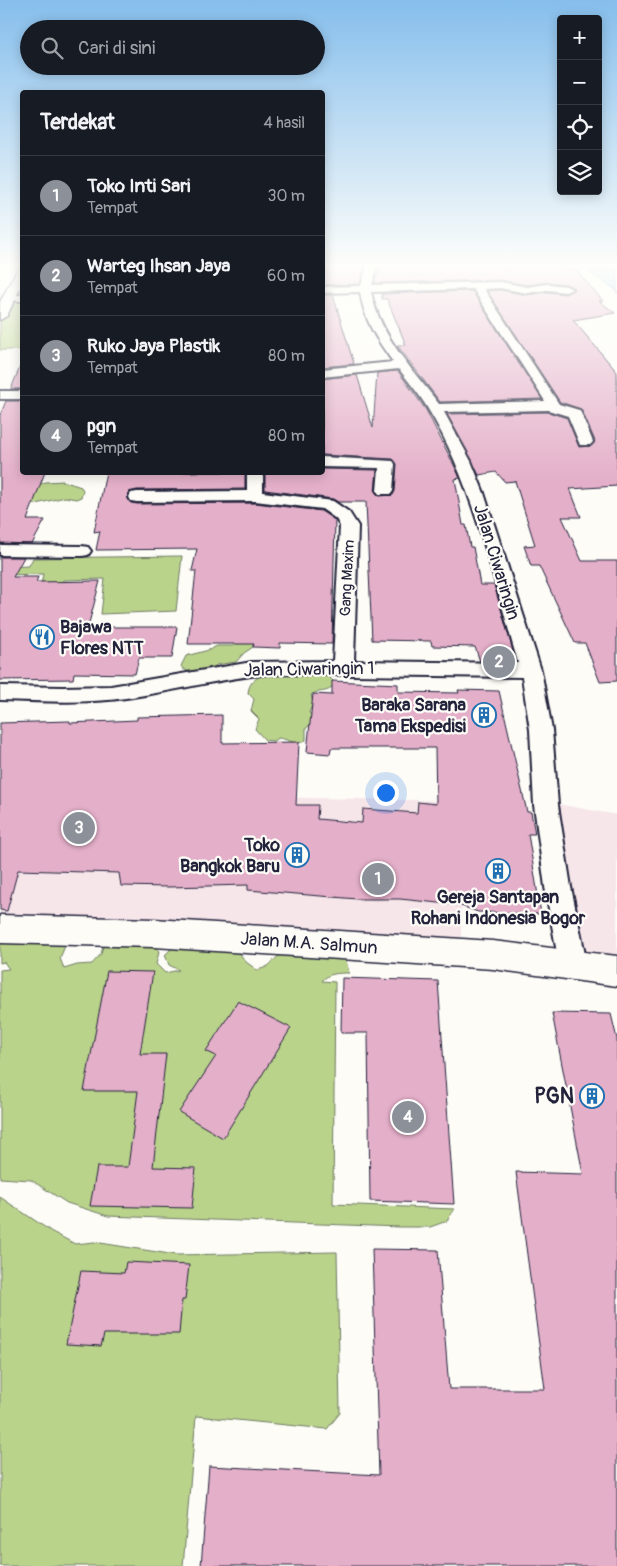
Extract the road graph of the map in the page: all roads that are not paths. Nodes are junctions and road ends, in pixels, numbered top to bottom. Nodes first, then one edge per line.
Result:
1 (380, 336) edge
2 (509, 336) edge
3 (403, 365) junction
4 (325, 373) edge
5 (0, 395) edge
6 (20, 395) edge
7 (550, 406) junction
8 (436, 408) junction
9 (585, 442) dead end
10 (325, 462) edge
11 (255, 475) edge
12 (385, 491) dead end
13 (137, 496) dead end
14 (255, 496) junction
15 (0, 550) edge
16 (82, 551) dead end
17 (343, 666) junction
18 (531, 670) junction
19 (0, 692) edge
20 (0, 929) edge
21 (572, 964) junction
22 (617, 971) edge

1 - 3 street, Jalan Ciwaringin
2 - 7 street
3 - 4 street
3 - 8 street, Jalan Ciwaringin
5 - 6 street
7 - 8 street
7 - 9 street
8 - 18 street, Jalan Ciwaringin
10 - 12 street
11 - 14 street
13 - 14 street, Gang Maxim
14 - 17 street, Gang Maxim
15 - 16 street
17 - 18 street, Jalan Ciwaringin 1
17 - 19 street, Jalan Ciwaringin 1
18 - 21 street, Jalan Ciwaringin
20 - 21 street, Jalan M.A. Salmun
21 - 22 street, Jalan M.A. Salmun

